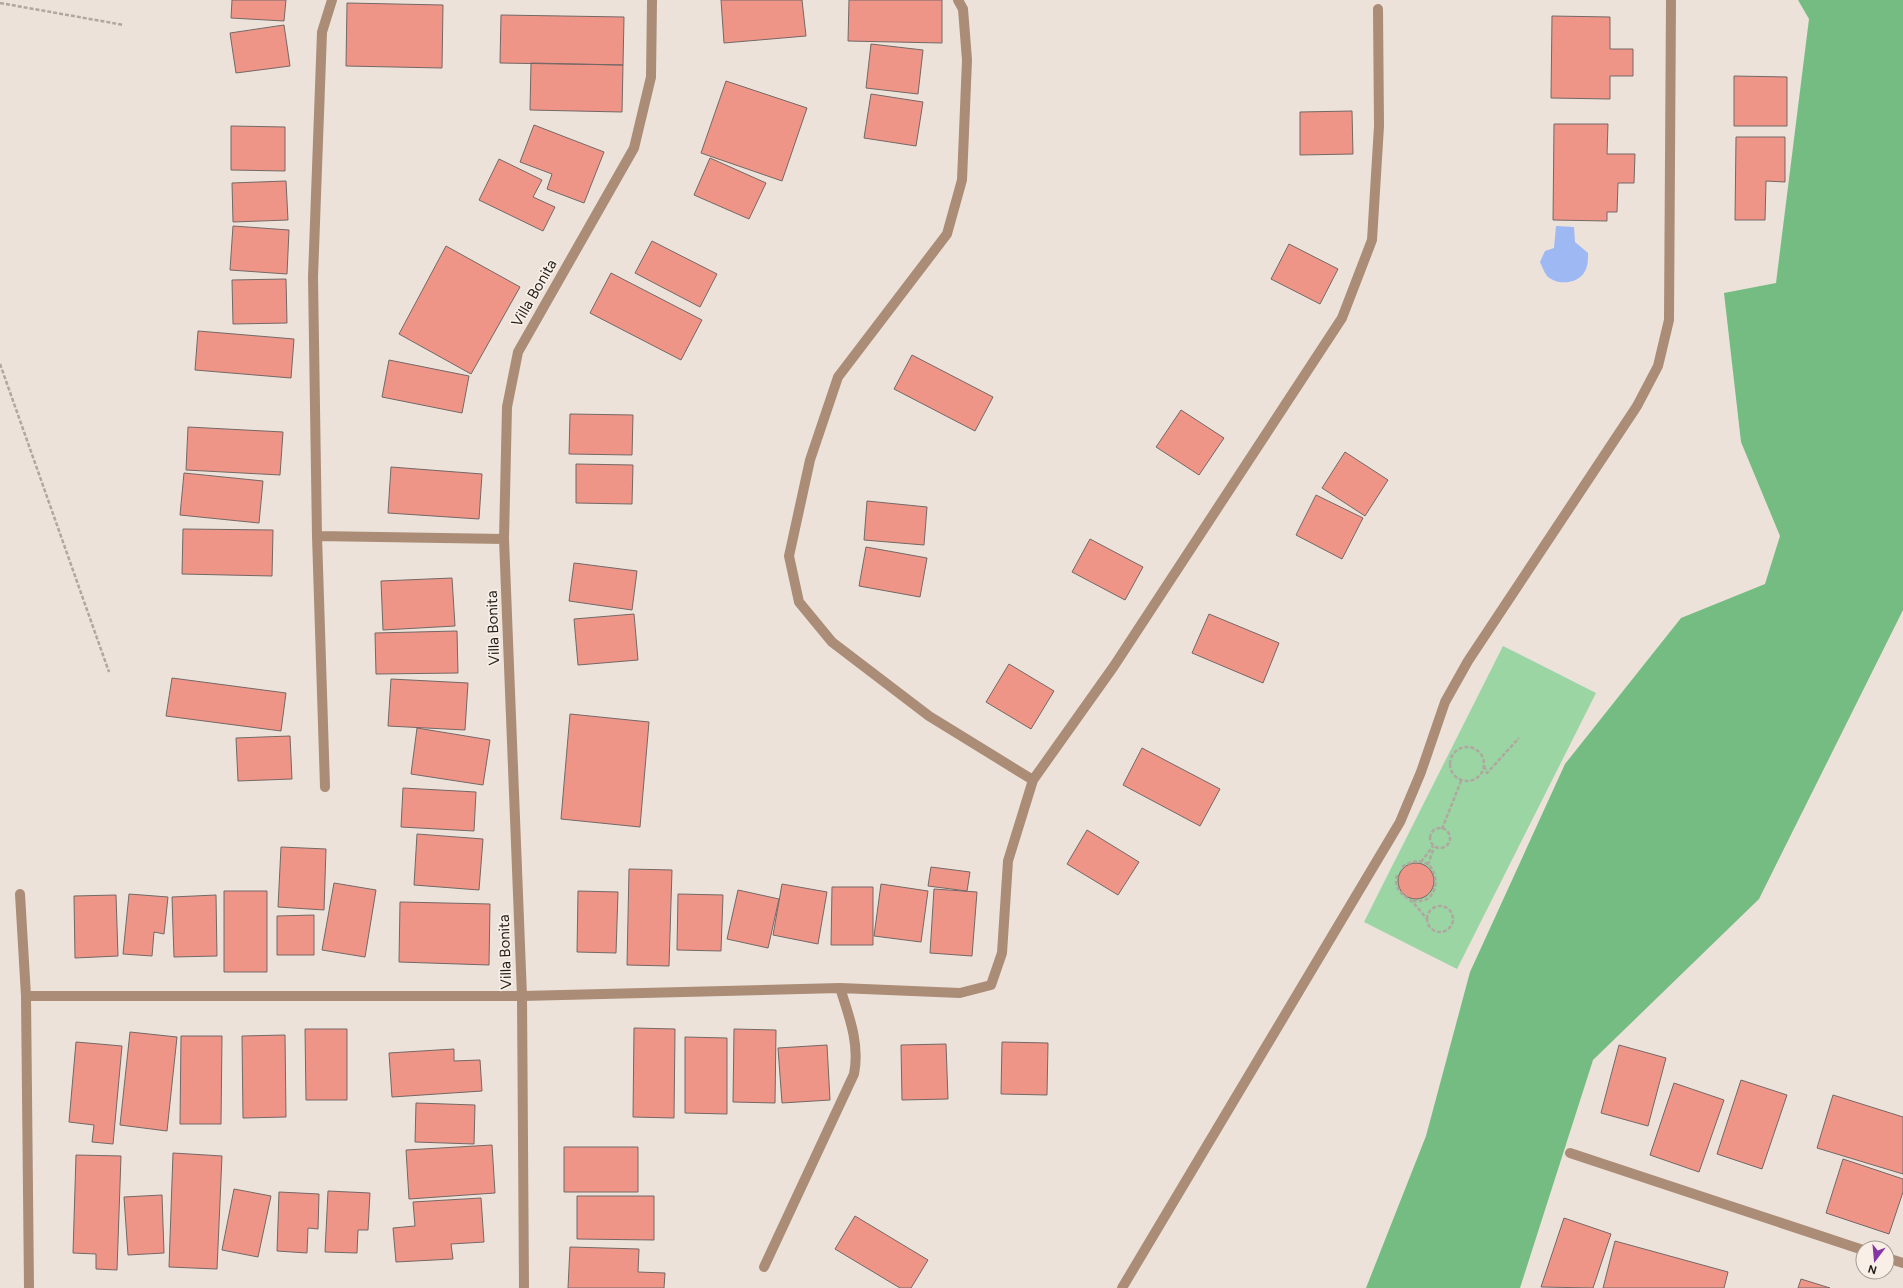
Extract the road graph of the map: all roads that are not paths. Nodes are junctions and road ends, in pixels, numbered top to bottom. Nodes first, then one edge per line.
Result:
1 (332, 0) edge
2 (652, 0) edge
3 (958, 0) edge
4 (1671, 0) edge
5 (1378, 10) dead end
6 (317, 536) junction
7 (504, 539) junction
8 (1032, 780) junction
9 (325, 786) dead end
10 (20, 894) dead end
11 (840, 988) junction
12 (26, 996) junction
13 (522, 996) junction
14 (1570, 1153) dead end
15 (1855, 1247) edge
16 (764, 1267) dead end
17 (29, 1288) edge
18 (524, 1288) edge
19 (1122, 1288) edge

1 - 6 street
2 - 7 street, Villa Bonita
3 - 8 street
4 - 19 street
5 - 8 street
6 - 7 street
6 - 9 street
7 - 13 street, Villa Bonita
8 - 11 street
10 - 12 street
11 - 13 street
11 - 16 street
12 - 13 street
12 - 17 street
13 - 18 street, Villa Bonita
14 - 15 street

